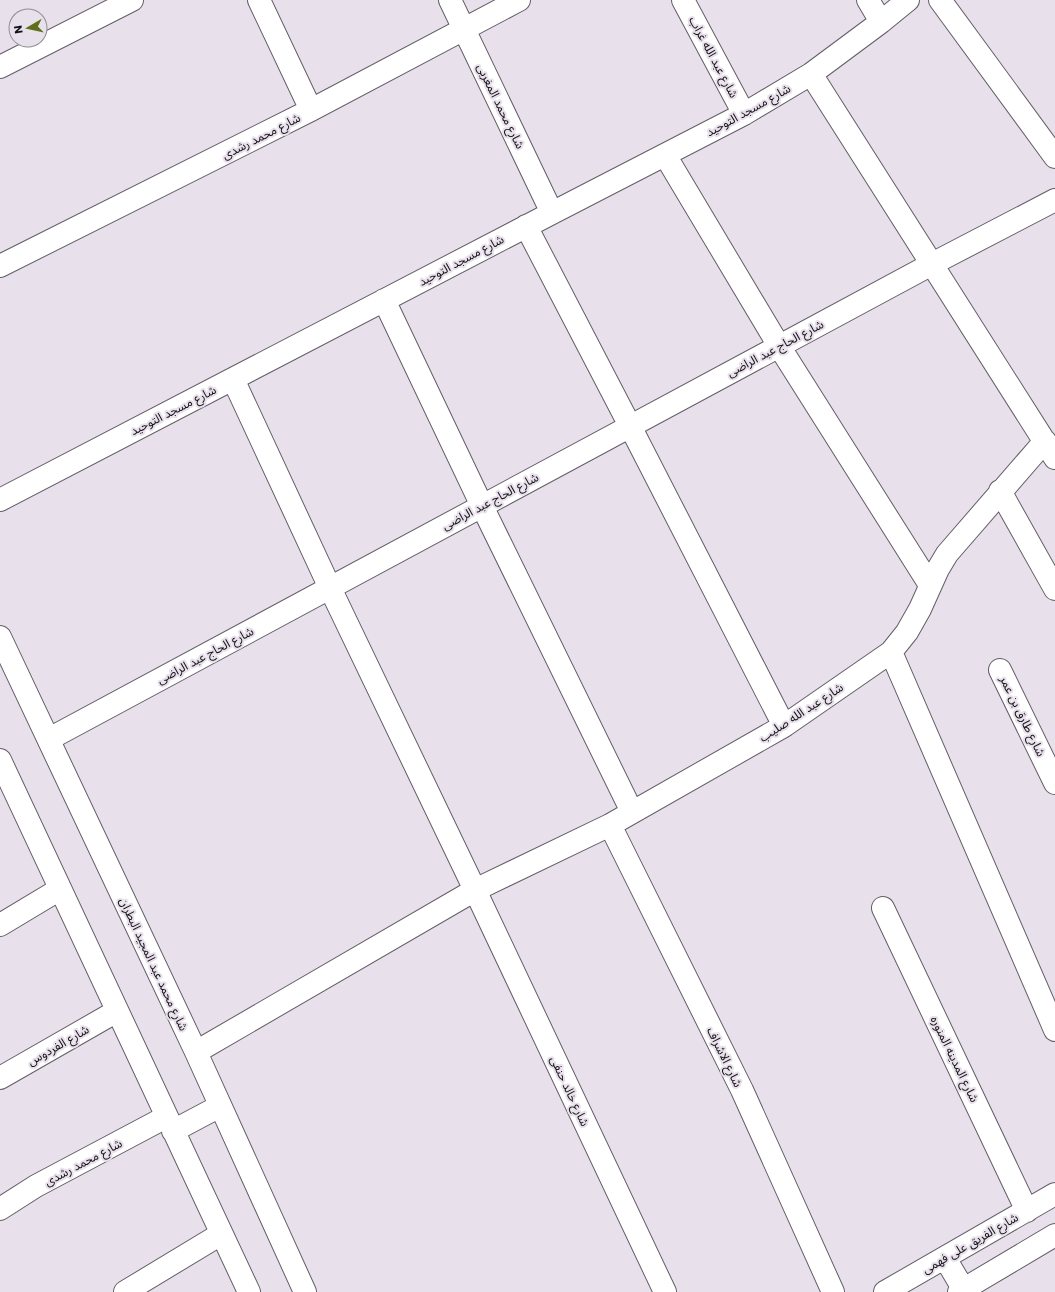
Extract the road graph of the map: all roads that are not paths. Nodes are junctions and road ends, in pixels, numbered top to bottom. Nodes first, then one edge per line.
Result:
1 (132, 0) edge
2 (259, 0) edge
3 (450, 0) edge
4 (519, 0) edge
5 (683, 0) edge
6 (868, 0) edge
7 (908, 0) edge
8 (940, 0) edge
9 (881, 22) junction
10 (464, 29) junction
11 (0, 67) edge
12 (811, 74) junction
13 (311, 110) junction
14 (744, 114) junction
15 (665, 154) junction
16 (1055, 157) edge
17 (1055, 200) edge
18 (552, 213) junction
19 (526, 226) junction
20 (932, 264) junction
21 (0, 266) edge
22 (384, 300) junction
23 (779, 346) junction
24 (233, 379) junction
25 (630, 426) junction
26 (1050, 450) edge
27 (1000, 492) junction
28 (0, 500) edge
29 (482, 506) junction
30 (930, 585) junction
31 (330, 588) junction
32 (1055, 589) edge
33 (0, 637) edge
34 (891, 652) junction
35 (1000, 670) dead end
36 (784, 726) junction
37 (49, 739) junction
38 (2, 767) edge
39 (1055, 783) edge
40 (632, 812) junction
41 (610, 825) junction
42 (60, 889) junction
43 (475, 890) junction
44 (882, 908) dead end
45 (0, 925) edge
46 (117, 1011) junction
47 (1055, 1030) edge
48 (196, 1052) junction
49 (0, 1078) edge
50 (220, 1106) junction
51 (170, 1124) junction
52 (1055, 1194) edge
53 (0, 1209) edge
54 (1027, 1211) junction
55 (221, 1234) junction
56 (1055, 1235) edge
57 (945, 1258) junction
58 (963, 1291) edge
59 (125, 1292) edge
60 (249, 1292) edge
61 (305, 1292) edge
62 (665, 1292) edge
63 (833, 1292) edge
64 (885, 1292) edge

1 - 11 street
2 - 13 street
3 - 10 street, شارع محمد المغربى
4 - 10 street, شارع محمد رشدى
5 - 14 street, شارع عبد الله غراب
6 - 9 street
7 - 9 street, شارع مسجد التوحيد
8 - 16 street
9 - 12 street, شارع مسجد التوحيد
10 - 13 street, شارع محمد رشدى
10 - 18 street, شارع محمد المغربى
12 - 14 street, شارع مسجد التوحيد
12 - 20 street
13 - 21 street, شارع محمد رشدى
14 - 15 street, شارع مسجد التوحيد
15 - 18 street, شارع مسجد التوحيد
15 - 23 street
17 - 20 street, شارع الحاج عبد الراضى
18 - 19 street, شارع مسجد التوحيد
19 - 22 street, شارع مسجد التوحيد
19 - 25 street
20 - 23 street, شارع الحاج عبد الراضى
20 - 26 street
22 - 24 street, شارع مسجد التوحيد
22 - 29 street
23 - 25 street, شارع الحاج عبد الراضى
23 - 30 street
24 - 28 street, شارع مسجد التوحيد
24 - 31 street, شارع خالد حنفى
25 - 29 street, شارع الحاج عبد الراضى
25 - 36 street
26 - 27 street, شارع عبد الله صليب
27 - 30 street, شارع عبد الله صليب
27 - 32 street
29 - 31 street, شارع الحاج عبد الراضى
29 - 40 street
30 - 34 street, شارع عبد الله صليب
31 - 37 street, شارع الحاج عبد الراضى
31 - 43 street, شارع خالد حنفى
33 - 37 street, شارع محمد عبد المجيد البطران
34 - 36 street, شارع عبد الله صليب
34 - 47 street
35 - 39 street, شارع طارق بن عمر
36 - 40 street, شارع عبد الله صليب
37 - 48 street, شارع محمد عبد المجيد البطران
38 - 42 street
40 - 41 street, شارع عبد الله صليب
41 - 43 street, شارع عبد الله صليب
41 - 63 street, شارع الاشراف
42 - 45 street
42 - 46 street
43 - 48 street, شارع عبد الله صليب
43 - 62 street, شارع خالد حنفى
44 - 54 street, شارع المدينه المنوره
46 - 49 street, شارع الفردوس
46 - 51 street
48 - 50 street, شارع محمد عبد المجيد البطران
50 - 51 street, شارع محمد رشدى
50 - 61 street, شارع محمد عبد المجيد البطران
51 - 53 street, شارع محمد رشدى
51 - 55 street
52 - 54 street, شارع الفريق على فهمى
54 - 57 street, شارع الفريق على فهمى
55 - 59 street
55 - 60 street
56 - 58 street
57 - 58 street
57 - 64 street, شارع الفريق على فهمى

